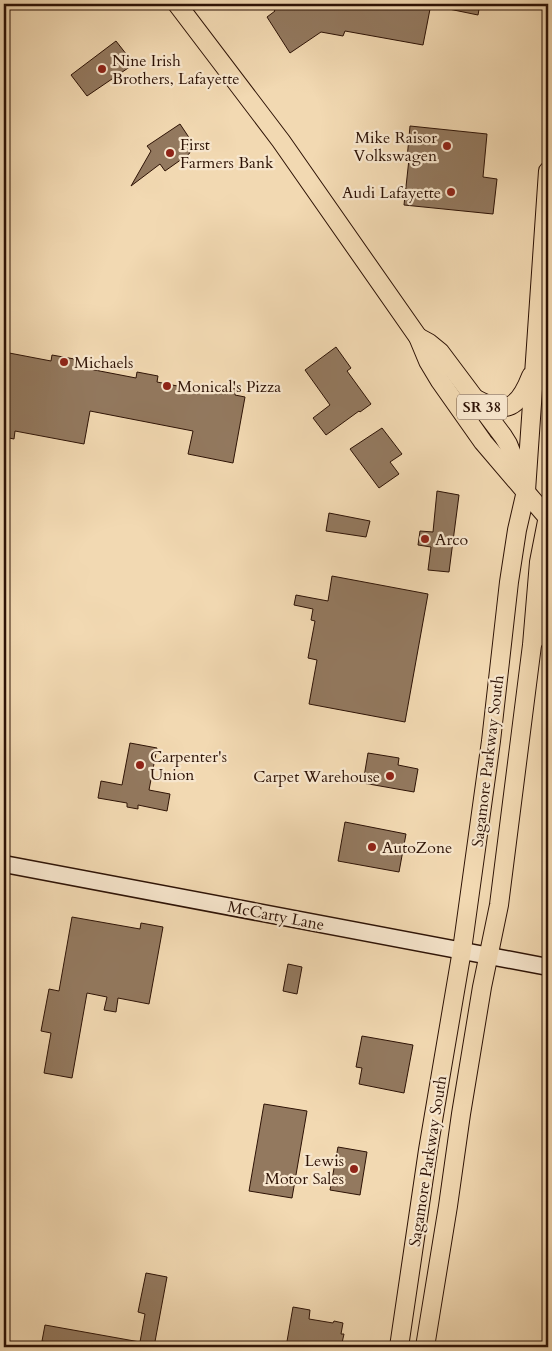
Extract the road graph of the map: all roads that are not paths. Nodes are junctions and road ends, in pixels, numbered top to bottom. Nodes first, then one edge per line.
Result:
1 (177, 4) edge
2 (548, 171) edge
3 (418, 337) junction
4 (535, 364) junction
5 (475, 398) junction
6 (526, 491) junction
7 (548, 517) edge
8 (548, 617) edge
9 (532, 644) junction
10 (4, 864) edge
11 (462, 950) junction
12 (489, 955) junction
13 (548, 966) edge
14 (399, 1347) edge
15 (425, 1347) edge

1 - 3 main road, SR 38
2 - 4 main road, Sagamore Parkway South
3 - 5 main road, SR 38
3 - 6 main road, SR 38
4 - 5 main road
4 - 6 main road, Sagamore Parkway South
5 - 6 main road, SR 38
6 - 7 main road, SR 38
6 - 11 main road, Sagamore Parkway South
7 - 9 main road, Sagamore Parkway South
8 - 9 main road
9 - 12 main road, Sagamore Parkway South
10 - 11 main road, McCarty Lane
11 - 12 main road, McCarty Lane
11 - 14 main road, Sagamore Parkway South
12 - 13 main road, McCarty Lane
12 - 15 main road, Sagamore Parkway South

